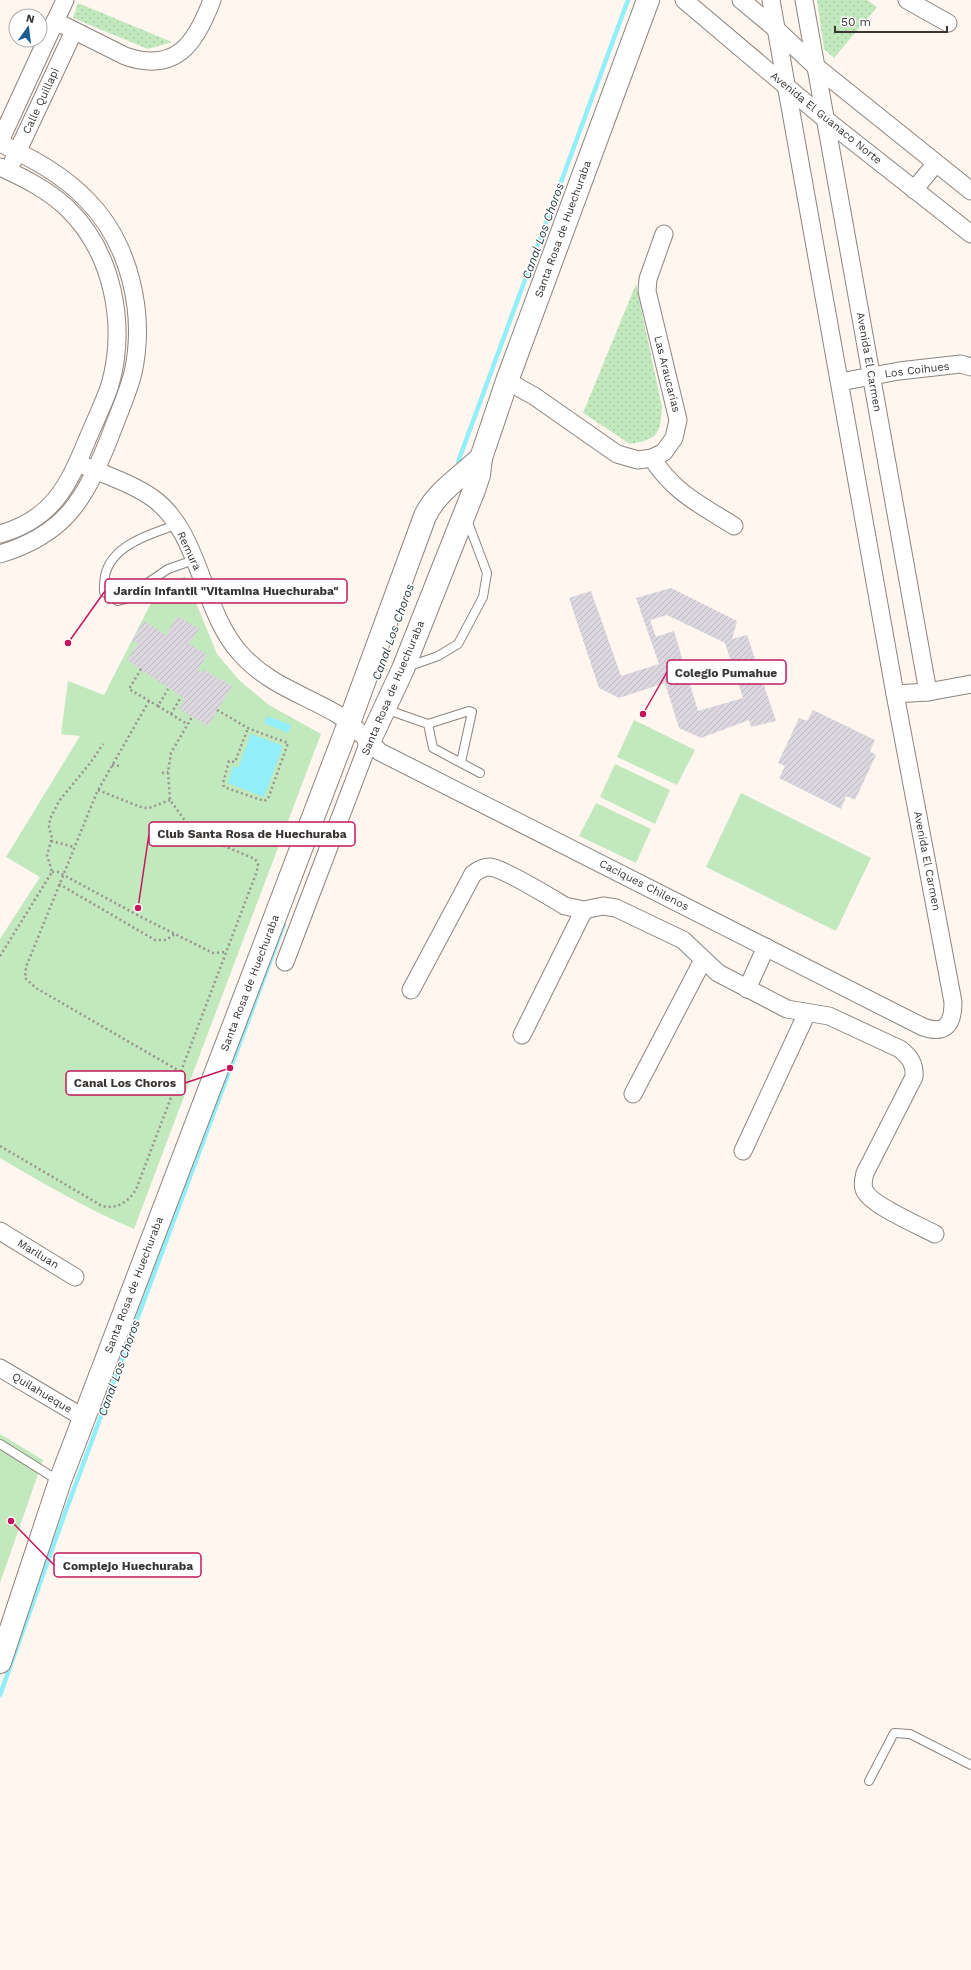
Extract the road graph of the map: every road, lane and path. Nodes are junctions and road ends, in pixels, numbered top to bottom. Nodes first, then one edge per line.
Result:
1 (65, 0) edge
2 (212, 0) edge
3 (648, 0) edge
4 (684, 0) edge
5 (741, 0) edge
6 (771, 0) edge
7 (804, 0) edge
8 (907, 0) edge
9 (55, 21) junction
10 (948, 23) dead end
11 (776, 29) junction
12 (74, 31) junction
13 (814, 65) junction
14 (787, 87) junction
15 (825, 119) junction
16 (0, 142) edge
17 (17, 152) junction
18 (936, 163) junction
19 (4, 169) edge
20 (914, 190) junction
21 (971, 191) edge
22 (664, 234) dead end
23 (971, 234) edge
24 (117, 334) junction
25 (138, 335) junction
26 (971, 367) edge
27 (872, 376) junction
28 (506, 382) junction
29 (840, 382) junction
30 (481, 458) junction
31 (652, 458) junction
32 (78, 462) junction
33 (96, 471) junction
34 (465, 514) junction
35 (425, 516) junction
36 (176, 525) junction
37 (734, 526) dead end
38 (0, 534) edge
39 (455, 538) junction
40 (0, 554) edge
41 (194, 560) junction
42 (141, 669) dead end
43 (403, 669) junction
44 (971, 684) edge
45 (168, 689) dead end
46 (928, 692) junction
47 (895, 694) junction
48 (181, 697) dead end
49 (149, 700) junction
50 (158, 706) junction
51 (384, 709) junction
52 (217, 710) dead end
53 (171, 714) junction
54 (192, 717) dead end
55 (349, 723) junction
56 (187, 724) junction
57 (428, 724) junction
58 (248, 728) junction
59 (369, 742) junction
60 (103, 744) dead end
61 (461, 762) junction
62 (112, 765) junction
63 (120, 766) dead end
64 (168, 772) junction
65 (162, 773) dead end
66 (480, 773) dead end
67 (98, 790) junction
68 (170, 800) junction
69 (51, 841) junction
70 (74, 847) junction
71 (52, 872) junction
72 (62, 876) junction
73 (59, 884) junction
74 (584, 910) junction
75 (175, 934) junction
76 (766, 947) junction
77 (226, 952) junction
78 (0, 956) edge
79 (703, 960) junction
80 (285, 962) dead end
81 (747, 989) junction
82 (411, 990) dead end
83 (807, 1013) junction
84 (947, 1026) joint
85 (522, 1035) dead end
86 (181, 1072) junction
87 (633, 1094) dead end
88 (0, 1146) edge
89 (743, 1151) dead end
90 (0, 1231) edge
91 (935, 1234) dead end
92 (75, 1276) dead end
93 (0, 1368) edge
94 (84, 1418) junction
95 (0, 1444) edge
96 (60, 1481) junction
97 (0, 1662) edge
98 (971, 1765) edge
99 (869, 1781) dead end

1 - 9 street, Calle Quillapi
2 - 12 street
3 - 28 street, Santa Rosa de Huechuraba
4 - 14 street, Avenida El Guanaco Norte
5 - 11 street
6 - 11 street, Avenida El Carmen
7 - 13 street, Avenida El Carmen
8 - 10 street
9 - 12 street
9 - 16 street, Calle Quillapi
11 - 13 street
11 - 14 street, Avenida El Carmen
12 - 17 street, Calle Quillapi
13 - 15 street, Avenida El Carmen
13 - 18 street
14 - 15 street, Avenida El Guanaco Norte
14 - 29 street, Avenida El Carmen
15 - 20 street, Avenida El Guanaco Norte
15 - 27 street, Avenida El Carmen
16 - 17 street
17 - 19 street, Calle Quillapi
17 - 25 street
18 - 20 street
18 - 21 street
19 - 24 street
20 - 23 street, Avenida El Guanaco Norte
22 - 31 street, Las Araucarias
24 - 25 street
24 - 32 street
25 - 33 street
26 - 27 street, Los Coihues
27 - 29 street, Los Coihues
27 - 46 street, Avenida El Carmen
28 - 30 street, Santa Rosa de Huechuraba
28 - 31 street
29 - 47 street, Avenida El Carmen
30 - 34 street, Santa Rosa de Huechuraba
30 - 35 street, Santa Rosa de Huechuraba
31 - 37 street
32 - 33 street, Remura
32 - 38 street
33 - 36 street, Remura
33 - 40 street
34 - 39 street, Santa Rosa de Huechuraba
34 - 43 lane
35 - 39 street
35 - 55 street, Santa Rosa de Huechuraba
36 - 41 street, Remura
36 - 41 lane
39 - 43 street, Santa Rosa de Huechuraba
41 - 55 street, Remura
42 - 49 path
43 - 51 street, Santa Rosa de Huechuraba
44 - 46 street
45 - 50 path
46 - 47 street
47 - 84 street, Avenida El Carmen
48 - 53 path
49 - 50 path
49 - 62 path
50 - 53 path
51 - 57 lane
51 - 59 street, Santa Rosa de Huechuraba
52 - 58 path
53 - 56 path
54 - 56 path
55 - 59 street, Caciques Chilenos
55 - 94 street, Santa Rosa de Huechuraba
56 - 64 path
57 - 61 lane
57 - 61 lane
58 - 58 path
59 - 76 street, Caciques Chilenos
59 - 80 street, Santa Rosa de Huechuraba
60 - 69 path
61 - 66 lane
62 - 63 path
62 - 67 path
64 - 65 path
64 - 68 path
67 - 68 path
67 - 70 path
68 - 77 path
69 - 70 path
69 - 71 path
70 - 72 path
71 - 72 path
71 - 78 path
72 - 73 path
72 - 75 path
73 - 75 path
73 - 86 path
74 - 79 street
74 - 82 street
74 - 85 street
75 - 77 path
76 - 81 street
76 - 84 street, Caciques Chilenos
77 - 86 path
79 - 81 street
79 - 87 street
81 - 83 street
83 - 89 street
83 - 91 street
86 - 88 path
90 - 92 street, Mariluan
93 - 94 street, Quilahueque
94 - 96 street, Santa Rosa de Huechuraba
95 - 96 lane
96 - 97 street, Santa Rosa de Huechuraba
98 - 99 lane

